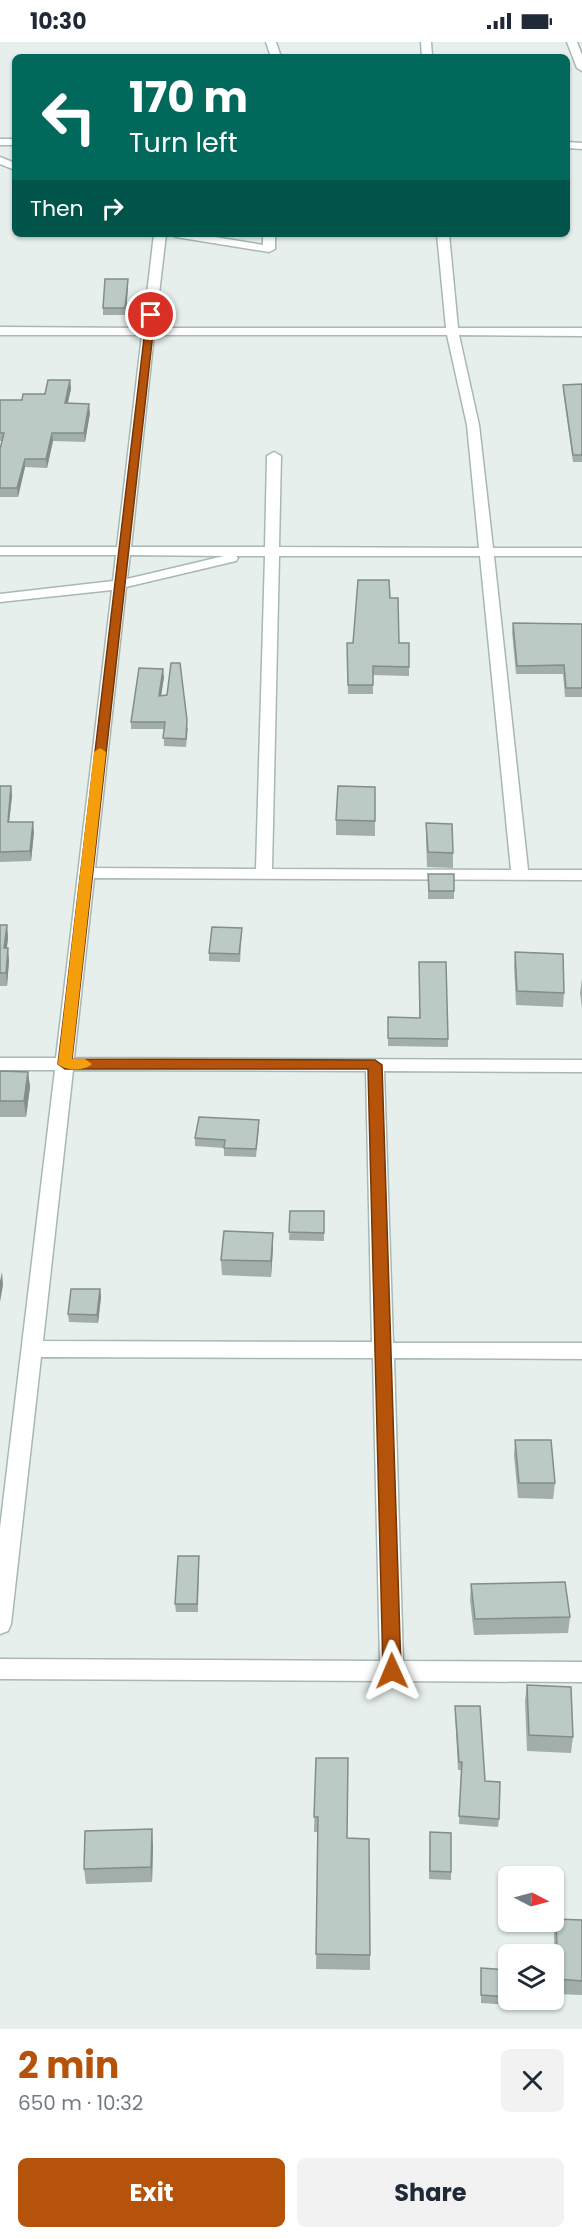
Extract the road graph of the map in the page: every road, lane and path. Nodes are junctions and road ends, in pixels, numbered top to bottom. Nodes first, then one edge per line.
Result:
1 (572, 42) edge
2 (582, 68) edge
3 (160, 237) edge
4 (195, 237) edge
5 (269, 237) edge
6 (443, 237) edge
7 (0, 331) edge
8 (149, 331) junction
9 (452, 332) junction
10 (582, 332) edge
11 (274, 456) dead end
12 (0, 551) edge
13 (123, 551) junction
14 (267, 551) junction
15 (486, 552) junction
16 (582, 552) edge
17 (119, 585) junction
18 (0, 598) edge
19 (87, 873) junction
20 (264, 873) junction
21 (520, 874) junction
22 (582, 874) edge
23 (0, 1064) edge
24 (65, 1064) junction
25 (375, 1065) junction
26 (582, 1066) edge
27 (31, 1349) junction
28 (383, 1350) junction
29 (582, 1351) edge
30 (0, 1624) edge
31 (0, 1669) edge
32 (392, 1671) junction
33 (582, 1672) edge

1 - 2 street
3 - 8 street
4 - 5 street
6 - 9 street
7 - 8 street
8 - 9 street
8 - 13 street
9 - 10 street
9 - 15 street
11 - 14 street
12 - 13 street
13 - 14 street
13 - 17 street
14 - 15 street
14 - 17 street
14 - 20 street
15 - 16 street
15 - 21 street
17 - 18 street
17 - 19 street
19 - 20 street
19 - 24 street
20 - 21 street
21 - 22 street
23 - 24 street
24 - 25 street
24 - 27 street
25 - 26 street
25 - 28 street
27 - 28 street
27 - 30 street
28 - 29 street
28 - 32 street
31 - 32 street
32 - 33 street

